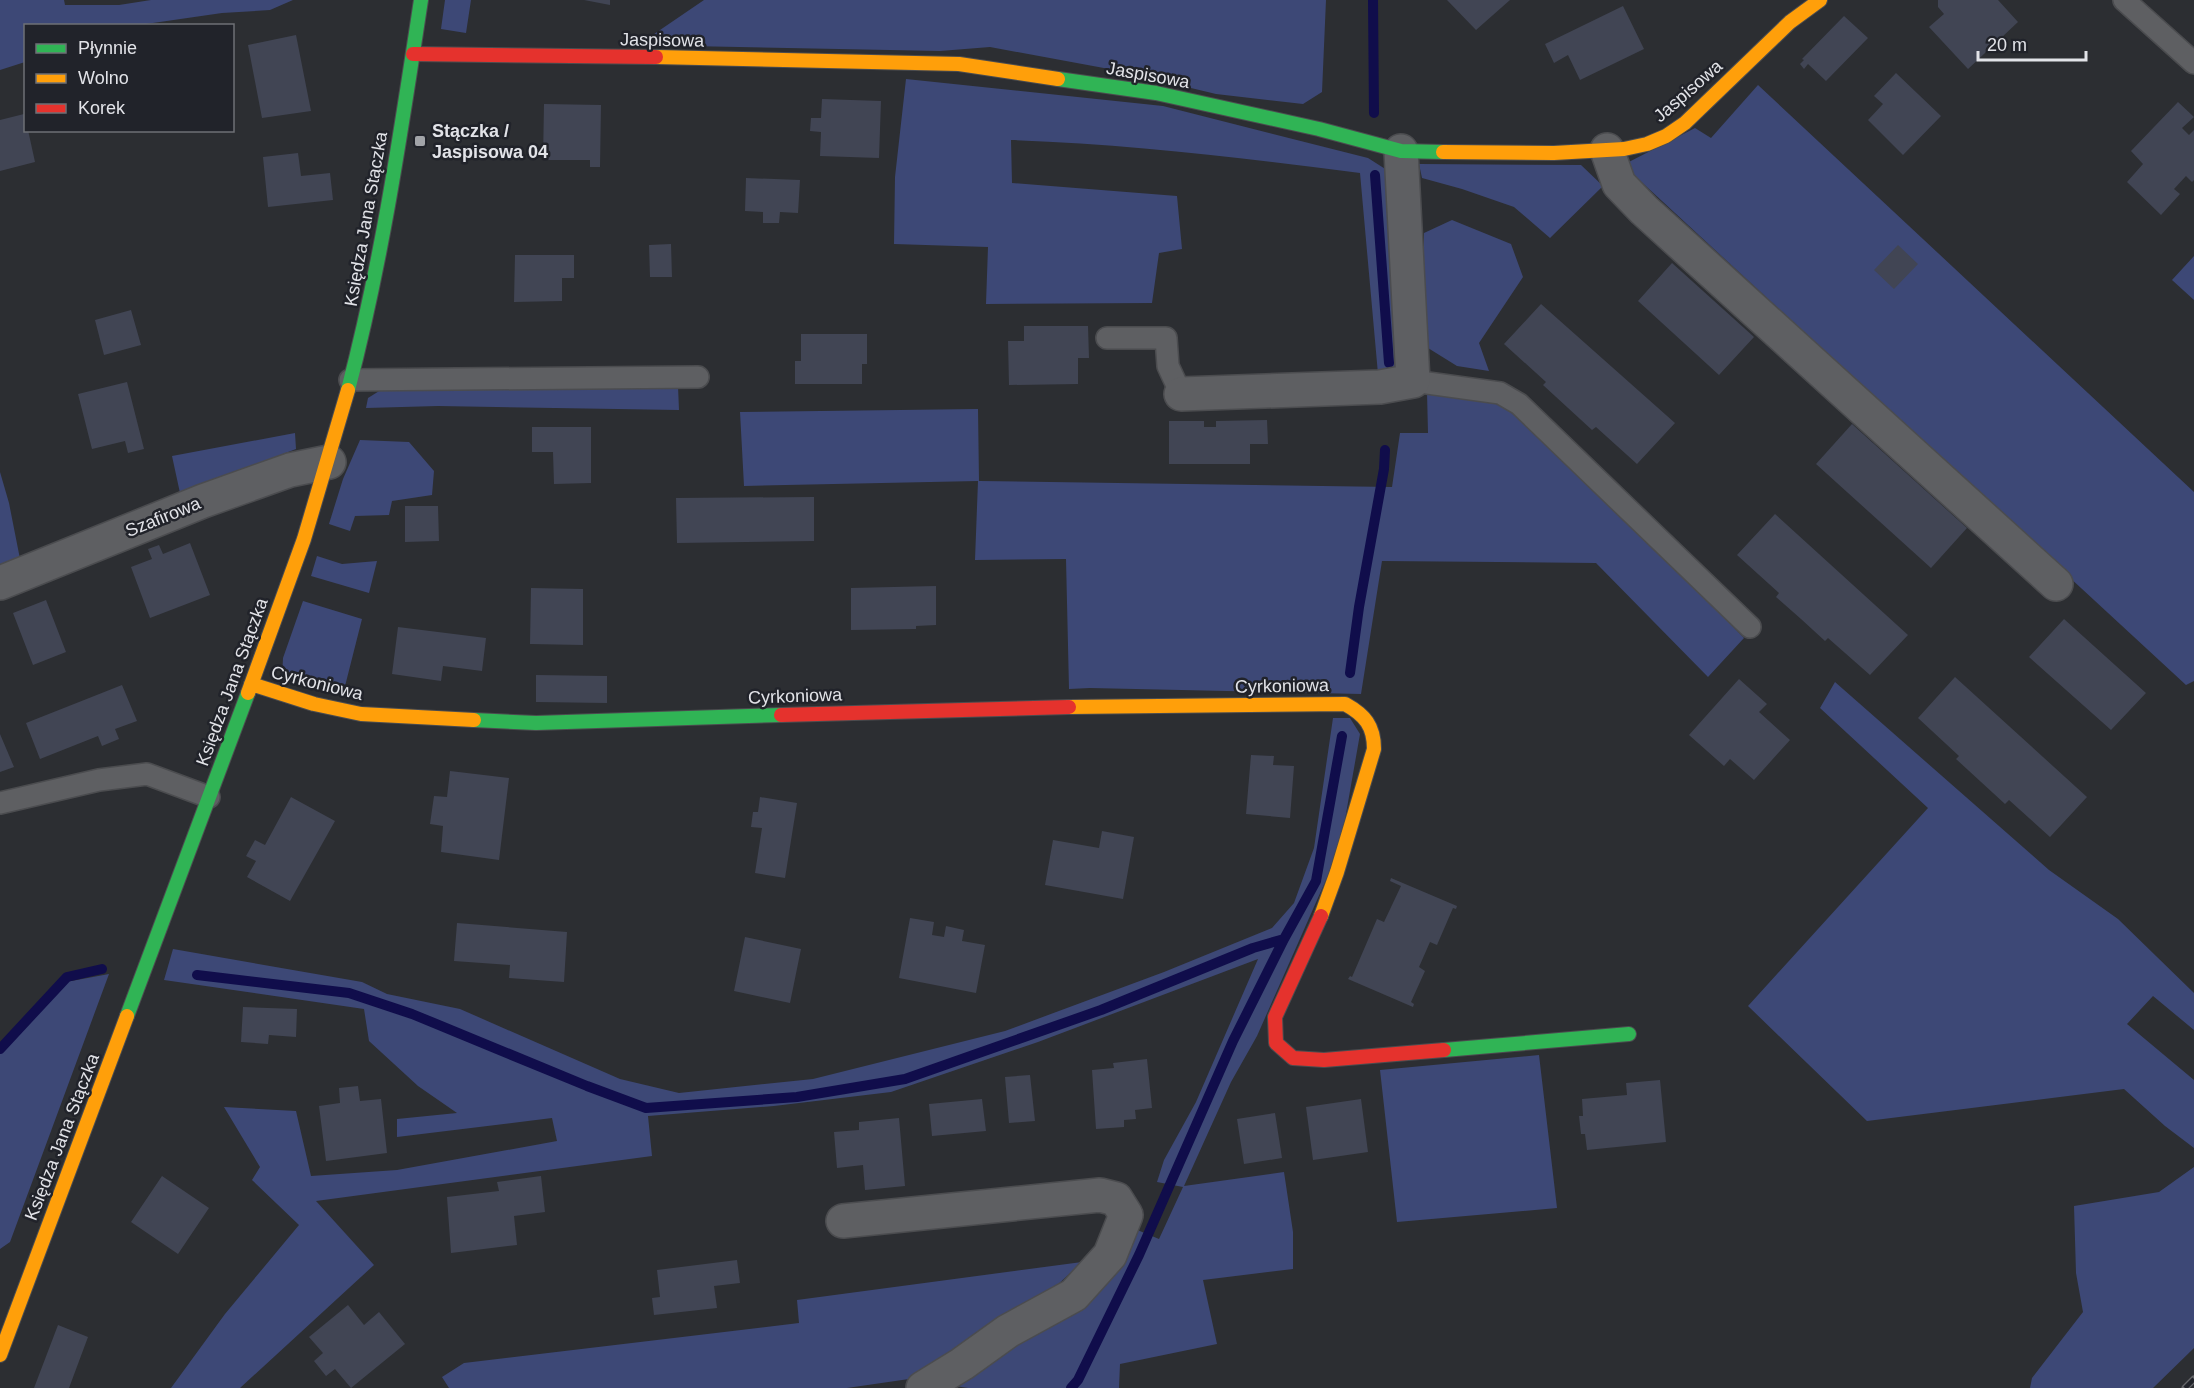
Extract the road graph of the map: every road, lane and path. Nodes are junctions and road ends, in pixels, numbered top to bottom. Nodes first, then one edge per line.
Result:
1 (421, 0) edge
2 (1820, 0) edge
3 (2124, 0) edge
4 (412, 54) junction
5 (2194, 63) edge
6 (1607, 150) junction
7 (1401, 151) junction
8 (1107, 338) dead end
9 (698, 377) dead end
10 (350, 380) junction
11 (1413, 381) junction
12 (1181, 393) joint
13 (329, 462) junction
14 (0, 583) edge
15 (2056, 584) dead end
16 (1750, 627) dead end
17 (251, 684) junction
18 (209, 797) junction
19 (0, 803) edge
20 (1629, 1034) dead end
21 (843, 1221) dead end
22 (0, 1355) edge
23 (922, 1388) edge

1 - 4 street, Księdza Jana Stączka
2 - 6 street, Jaspisowa
3 - 5 lane
4 - 7 street, Jaspisowa
4 - 10 street, Księdza Jana Stączka
6 - 7 street, Jaspisowa
6 - 15 street
7 - 11 street
8 - 12 lane
9 - 10 lane
10 - 13 street, Księdza Jana Stączka
11 - 12 street
11 - 16 lane
13 - 14 street, Szafirowa
13 - 17 street, Księdza Jana Stączka
17 - 18 street, Księdza Jana Stączka
17 - 20 street, Cyrkoniowa
18 - 19 lane
18 - 22 street, Księdza Jana Stączka
21 - 23 street

